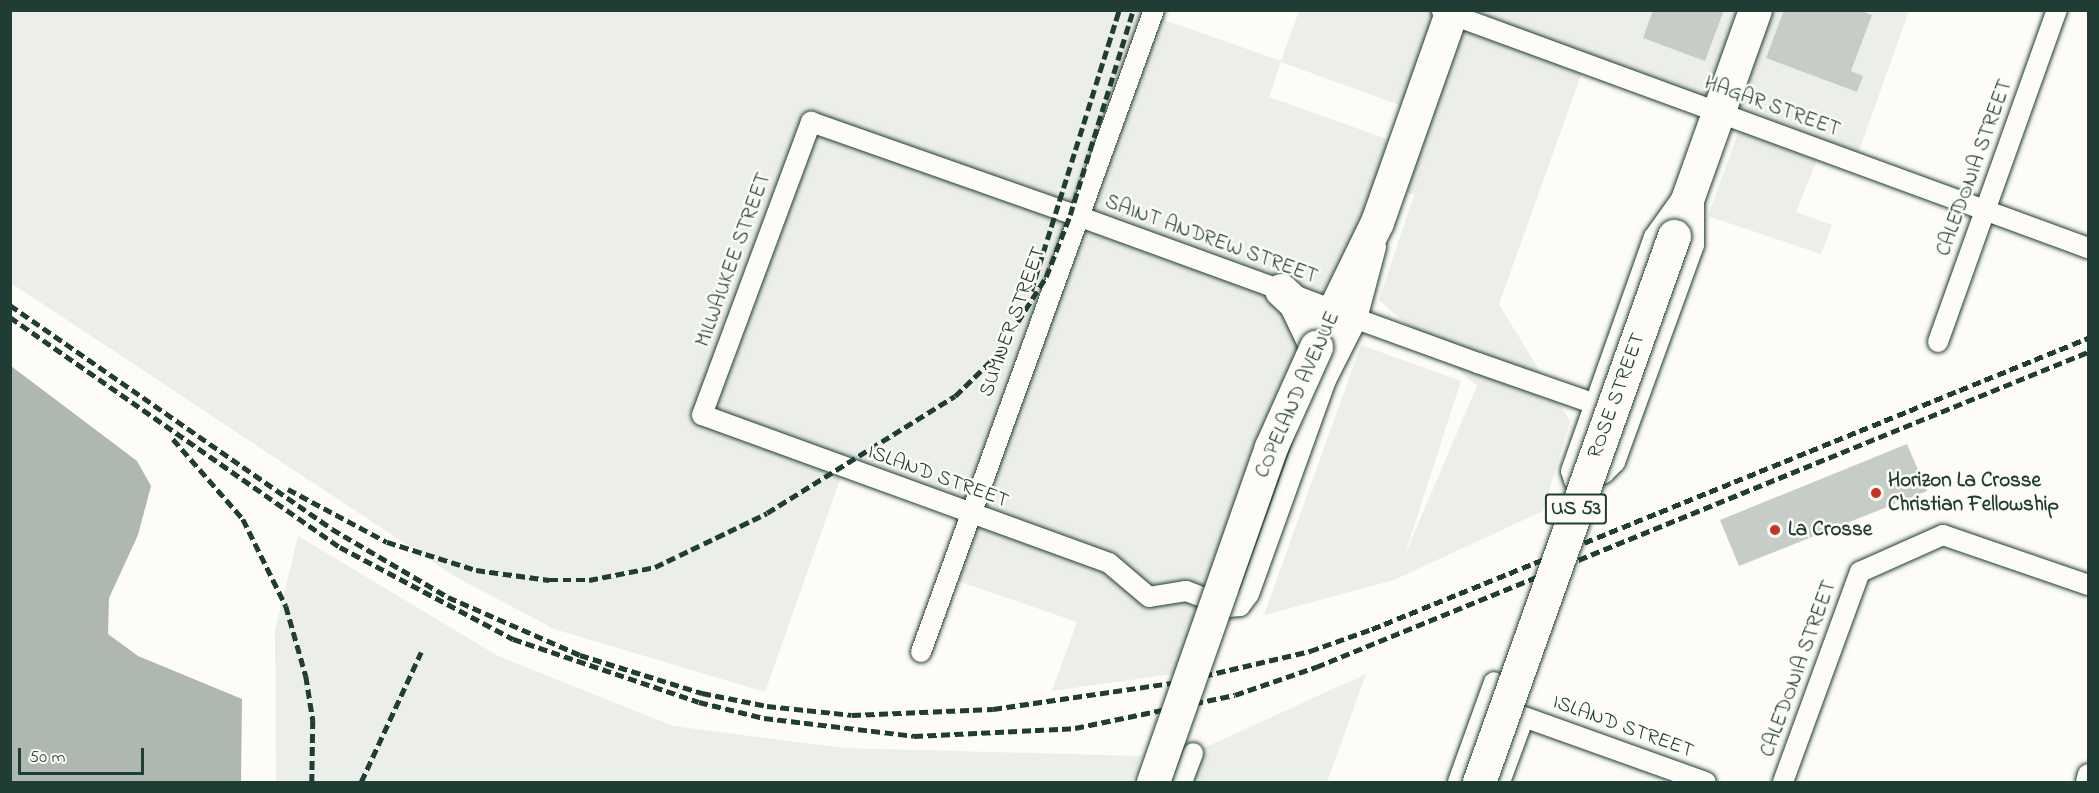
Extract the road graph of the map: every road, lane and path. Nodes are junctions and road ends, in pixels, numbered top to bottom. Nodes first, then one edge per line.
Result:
1 (1154, 10) edge
2 (1755, 10) edge
3 (2057, 10) edge
4 (1447, 12) edge
5 (1718, 113) junction
6 (811, 122) joint
7 (1694, 182) junction
8 (1985, 210) junction
9 (1078, 216) junction
10 (2088, 248) edge
11 (1281, 290) junction
12 (1346, 315) junction
13 (1938, 342) dead end
14 (1316, 347) junction
15 (1595, 405) junction
16 (702, 415) joint
17 (968, 514) junction
18 (2088, 585) edge
19 (921, 652) dead end
20 (1494, 682) dead end
21 (1193, 753) dead end
22 (2088, 774) edge
23 (1153, 783) edge
24 (1182, 783) edge
25 (1458, 783) edge
26 (1479, 783) edge
27 (1500, 783) edge
28 (1706, 783) edge
29 (1783, 783) edge
30 (2086, 783) edge

1 - 9 street, SUMNER STREET
2 - 5 highway, ROSE STREET / US 53
3 - 8 street, CALEDONIA STREET
4 - 5 street, HAGAR STREET
4 - 12 highway, COPELAND AVENUE
5 - 7 highway, ROSE STREET / US 53
5 - 8 street, HAGAR STREET
6 - 9 street, SAINT ANDREW STREET
6 - 16 street, MILWAUKEE STREET
7 - 15 street
7 - 15 street
7 - 26 highway, ROSE STREET / US 53, bridge
8 - 10 street, HAGAR STREET
8 - 13 street, CALEDONIA STREET
9 - 11 street, SAINT ANDREW STREET
9 - 17 street, SUMNER STREET
11 - 12 street, SAINT ANDREW STREET
11 - 14 highway
12 - 14 highway, COPELAND AVENUE
12 - 15 street, SAINT ANDREW STREET
12 - 17 street, ISLAND STREET
14 - 23 highway, COPELAND AVENUE, bridge
16 - 17 street, ISLAND STREET
17 - 19 street, SUMNER STREET
18 - 29 street, CALEDONIA STREET
20 - 25 street
21 - 24 street
22 - 30 street
27 - 28 street, ISLAND STREET

